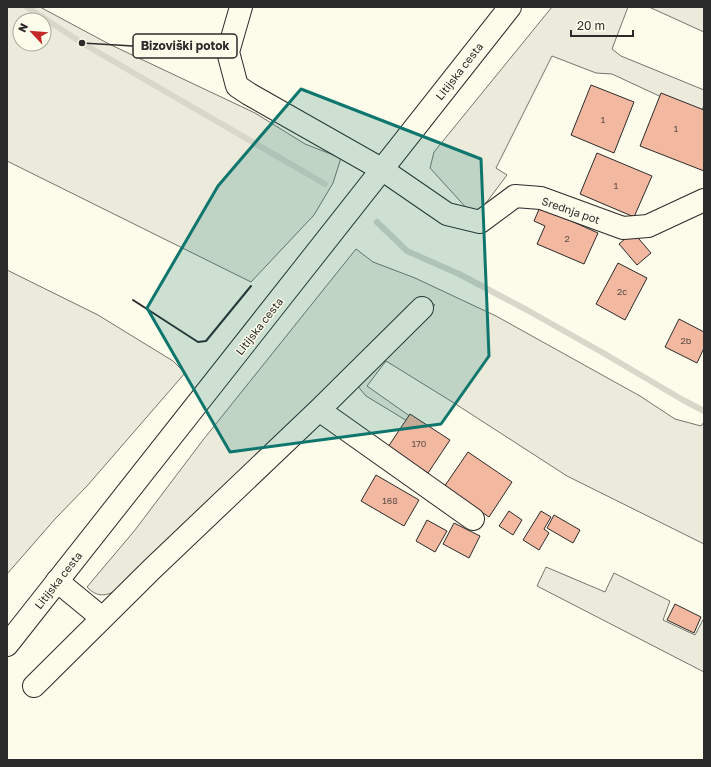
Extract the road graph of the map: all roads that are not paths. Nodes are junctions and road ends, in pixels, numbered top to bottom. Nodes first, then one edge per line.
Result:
1 (241, 7) edge
2 (510, 7) edge
3 (383, 170) junction
4 (704, 200) edge
5 (422, 308) dead end
6 (319, 410) junction
7 (473, 519) dead end
8 (57, 581) junction
9 (102, 618) junction
10 (7, 645) edge
11 (34, 686) dead end

1 - 3 street
2 - 3 street, Litijska cesta
3 - 4 street, Srednja pot
3 - 8 street, Litijska cesta
5 - 6 street
6 - 7 street
6 - 9 street
8 - 9 street
8 - 10 street, Litijska cesta
9 - 11 street

